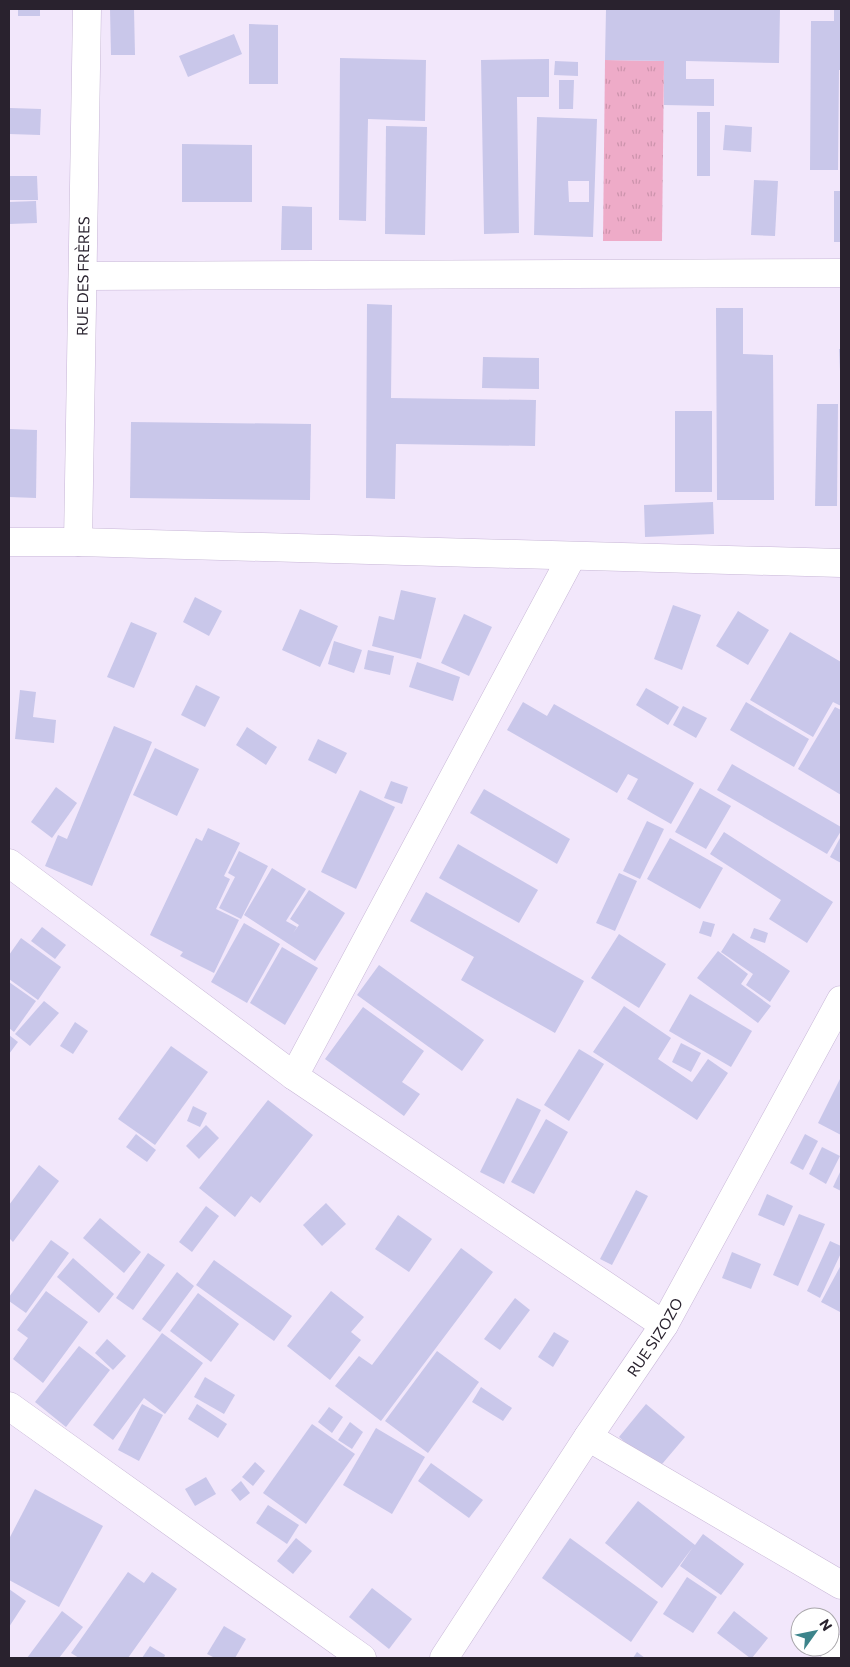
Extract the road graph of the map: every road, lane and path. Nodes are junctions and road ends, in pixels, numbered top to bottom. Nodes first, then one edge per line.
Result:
1 (87, 9) edge
2 (841, 273) edge
3 (82, 276) junction
4 (9, 542) edge
5 (78, 542) junction
6 (572, 556) junction
7 (841, 563) edge
8 (11, 869) edge
9 (841, 1000) edge
10 (294, 1076) junction
11 (664, 1325) junction
12 (9, 1406) edge
13 (588, 1437) junction
14 (841, 1585) edge
15 (841, 1649) edge
16 (362, 1658) edge
17 (444, 1658) edge
18 (834, 1658) edge

1 - 3 street, RUE DES FRÈRES
2 - 3 street
3 - 5 street, RUE DES FRÈRES
4 - 5 street
5 - 6 street
6 - 7 street
6 - 10 street
8 - 10 street
9 - 11 street, RUE SIZOZO
10 - 11 street
11 - 13 street, RUE SIZOZO
12 - 16 street
13 - 14 street
13 - 17 street, RUE SIZOZO
15 - 18 street

